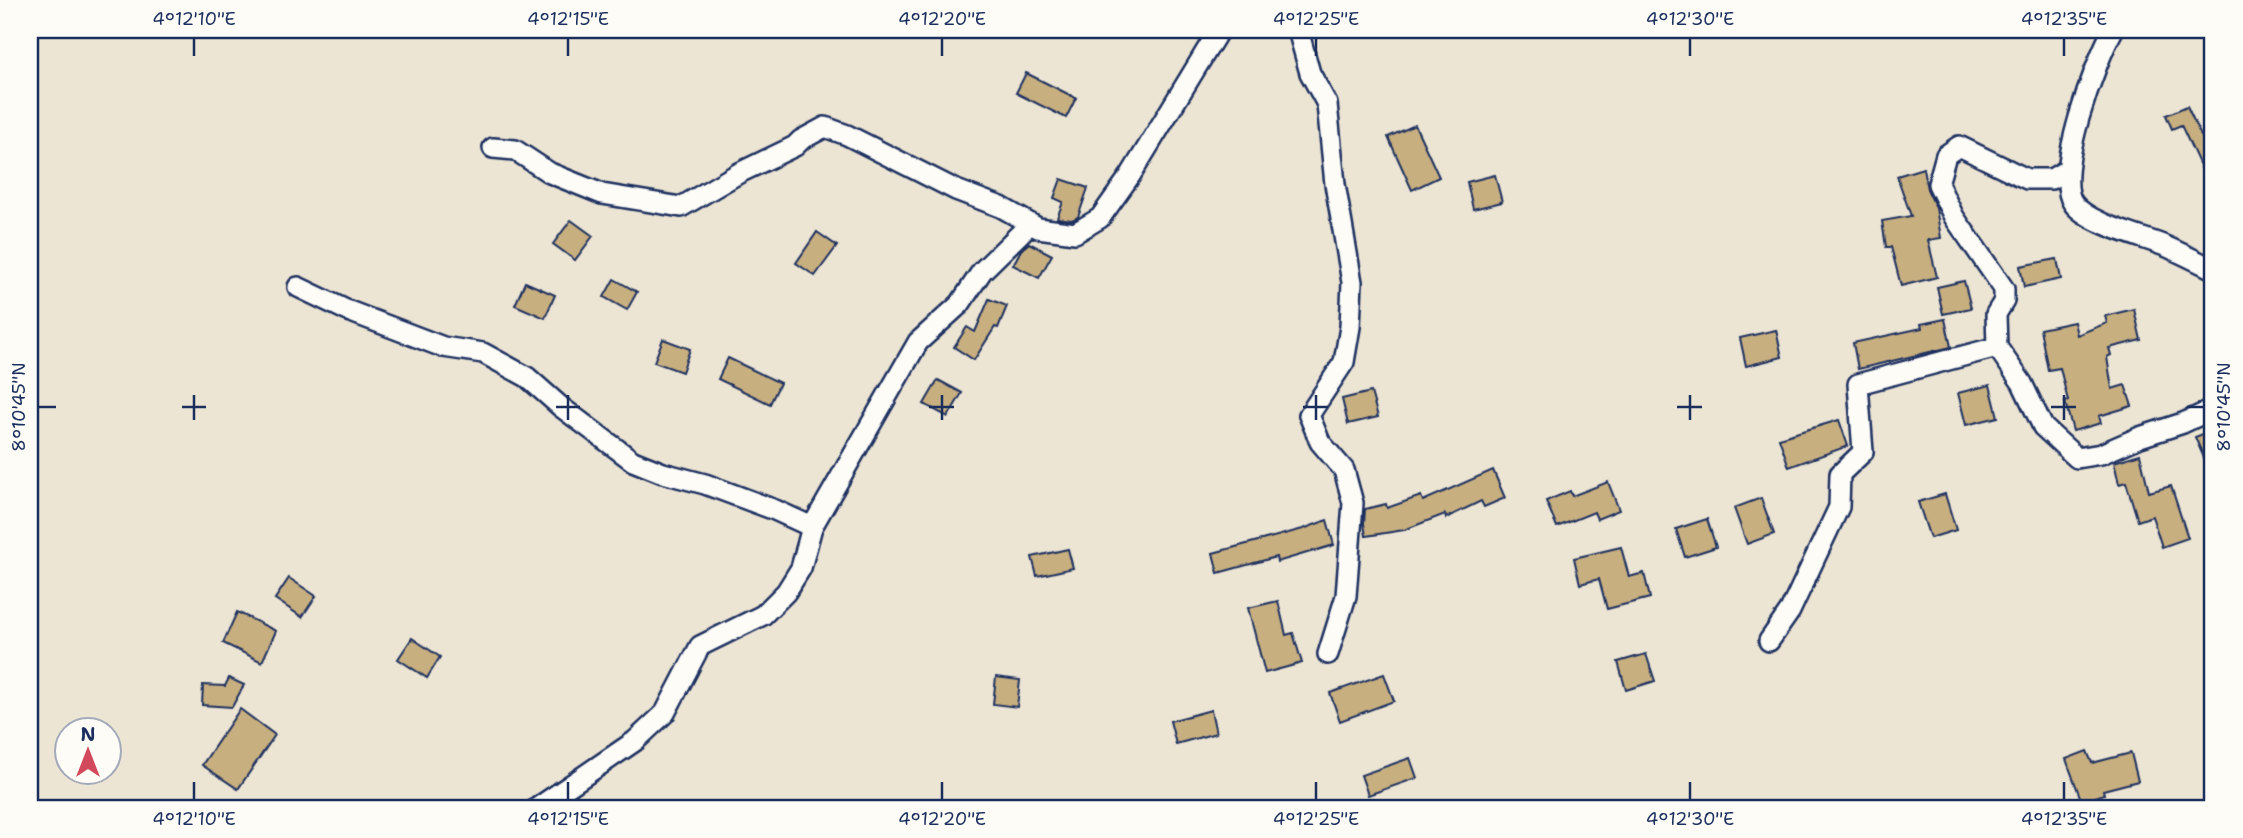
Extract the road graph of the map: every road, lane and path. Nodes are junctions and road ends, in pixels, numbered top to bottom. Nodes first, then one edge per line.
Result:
1 (1219, 30) edge
2 (1298, 30) edge
3 (2113, 30) edge
4 (493, 148) dead end
5 (2067, 170) junction
6 (1030, 224) junction
7 (2213, 269) edge
8 (298, 287) dead end
9 (1997, 347) junction
10 (2213, 409) edge
11 (812, 527) junction
12 (1769, 641) dead end
13 (1328, 654) dead end
14 (537, 808) edge

1 - 6 street
2 - 13 street
3 - 5 street
4 - 6 street
5 - 7 street
5 - 9 street
6 - 11 street
8 - 11 street
9 - 10 street
9 - 12 street
11 - 14 street

